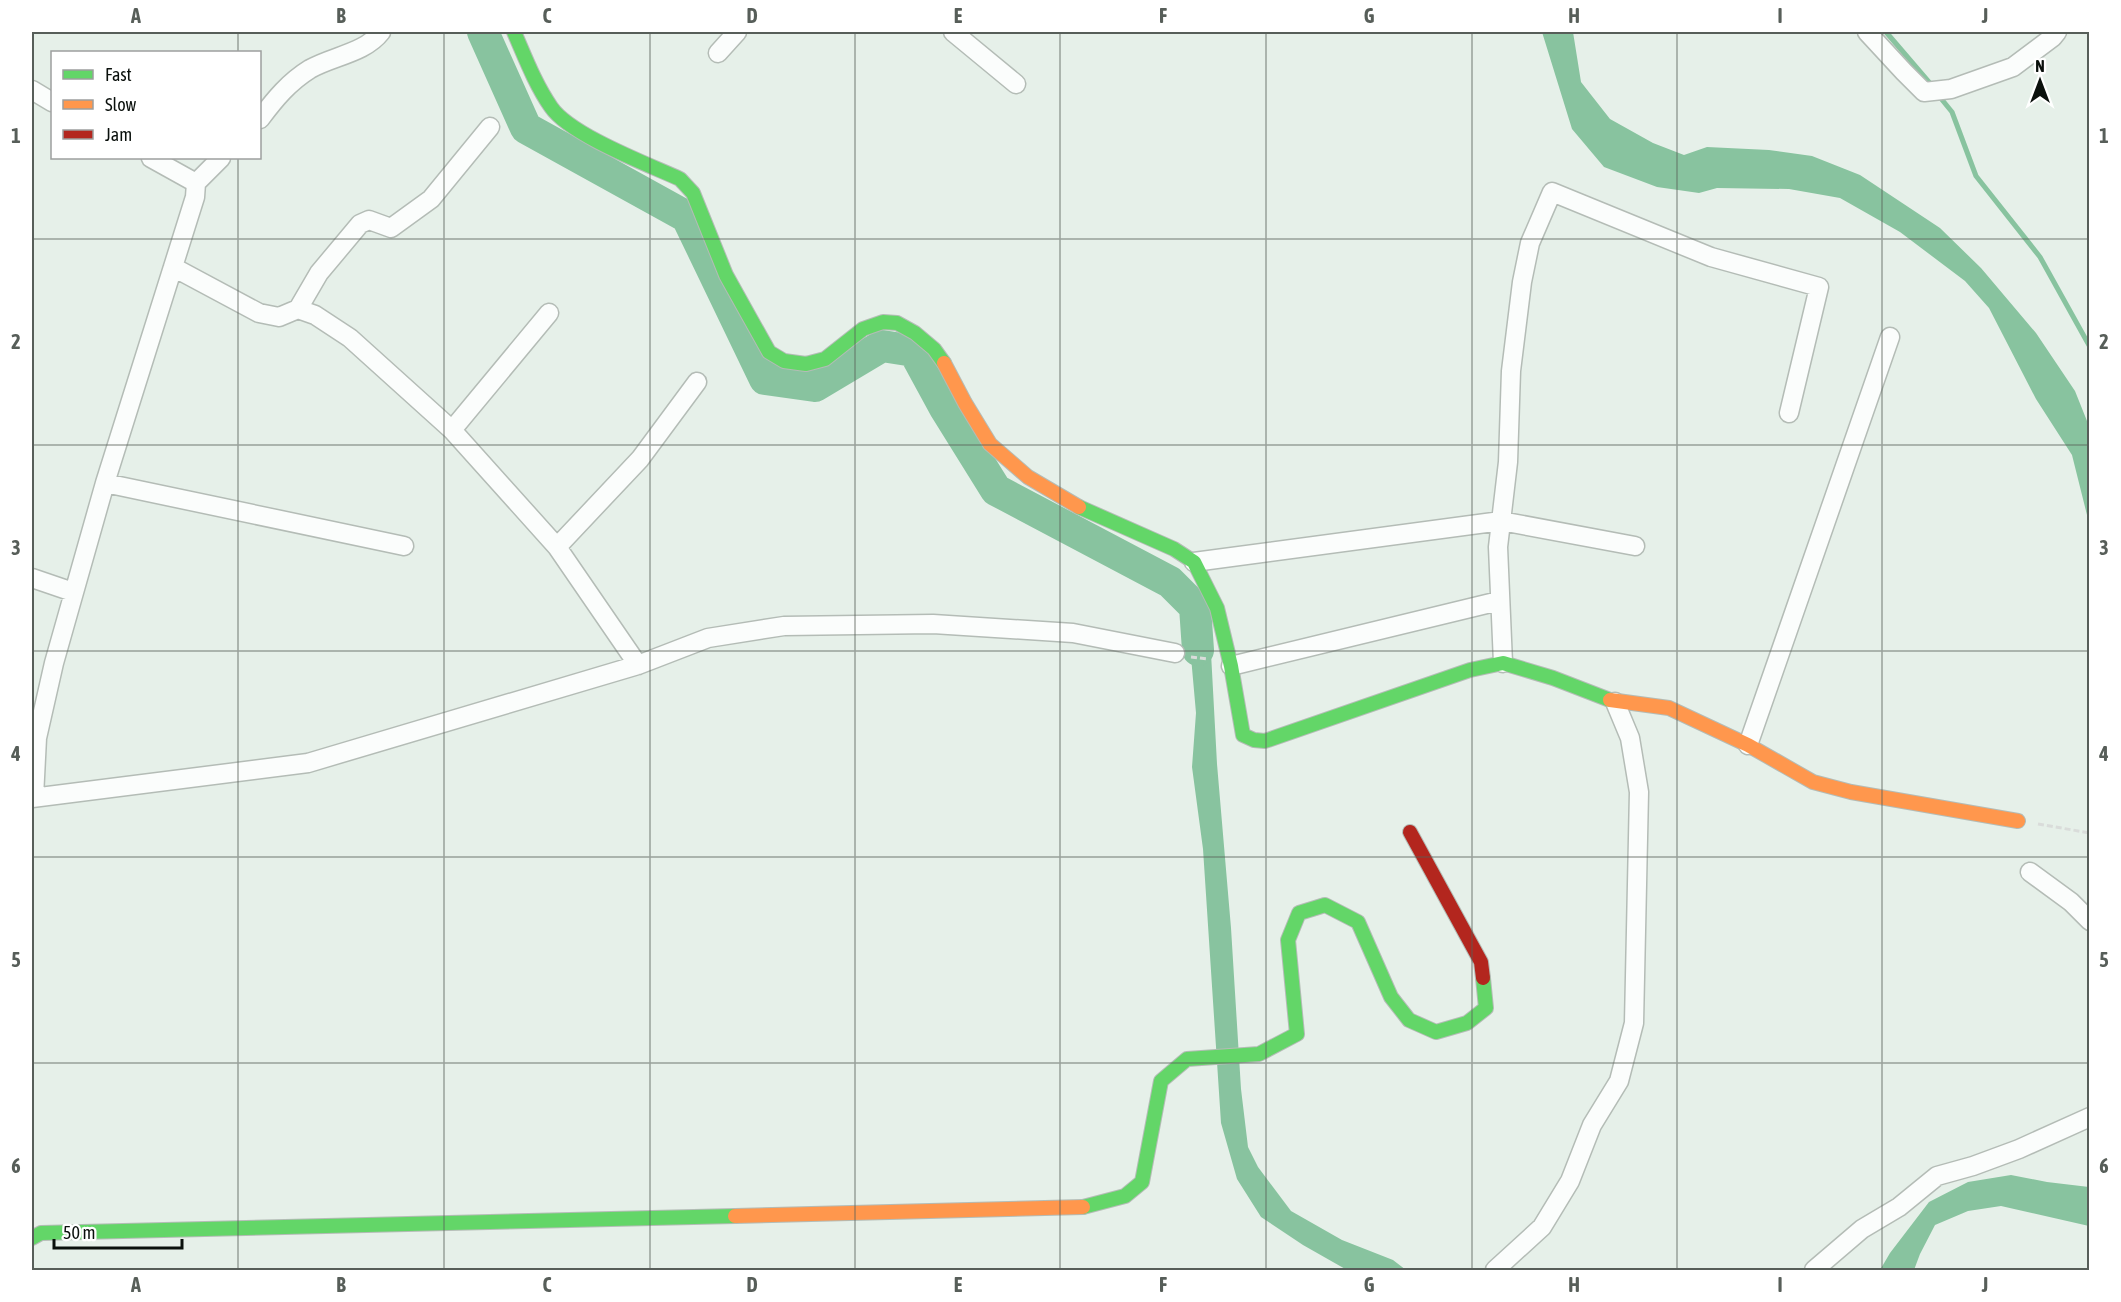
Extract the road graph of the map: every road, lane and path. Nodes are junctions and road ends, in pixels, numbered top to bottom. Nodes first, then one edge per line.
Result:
1 (381, 32) edge
2 (514, 32) edge
3 (736, 32) edge
4 (952, 32) edge
5 (1867, 32) edge
6 (2057, 32) edge
7 (718, 53) dead end
8 (1016, 84) dead end
9 (32, 90) edge
10 (51, 101) edge
11 (261, 117) edge
12 (490, 128) dead end
13 (153, 159) edge
14 (220, 159) edge
15 (196, 183) junction
16 (173, 267) junction
17 (298, 309) junction
18 (549, 313) dead end
19 (1890, 337) dead end
20 (697, 382) dead end
21 (1789, 413) dead end
22 (452, 430) junction
23 (105, 483) junction
24 (1501, 521) junction
25 (404, 546) dead end
26 (1635, 546) dead end
27 (557, 547) junction
28 (1194, 562) junction
29 (32, 578) edge
30 (73, 592) junction
31 (1499, 601) junction
32 (1181, 655) joint
33 (1224, 663) junction
34 (1503, 663) junction
35 (638, 665) junction
36 (1615, 702) junction
37 (1748, 745) junction
38 (33, 798) edge
39 (2018, 820) joint
40 (1410, 832) dead end
41 (2090, 833) edge
42 (2030, 872) dead end
43 (2090, 921) edge
44 (2090, 1117) edge
45 (32, 1238) edge
46 (1495, 1270) edge
47 (1814, 1270) edge

1 - 11 street
2 - 28 street
3 - 7 street
4 - 8 street
5 - 6 street
9 - 10 street
12 - 17 street
13 - 15 street
14 - 15 street
15 - 16 street
16 - 17 street
16 - 23 street
17 - 22 street
18 - 22 street
19 - 37 street
20 - 27 street
21 - 24 street
22 - 27 street
23 - 25 street
23 - 30 street
24 - 26 street
24 - 28 street
24 - 31 street
27 - 35 street
28 - 33 street
29 - 30 street
30 - 38 street
31 - 33 street
31 - 34 street
32 - 33 path
32 - 35 street
33 - 34 street
34 - 36 street
35 - 38 street
36 - 37 street
36 - 46 street
37 - 39 street
39 - 41 path
40 - 45 street
42 - 43 street
44 - 47 street

